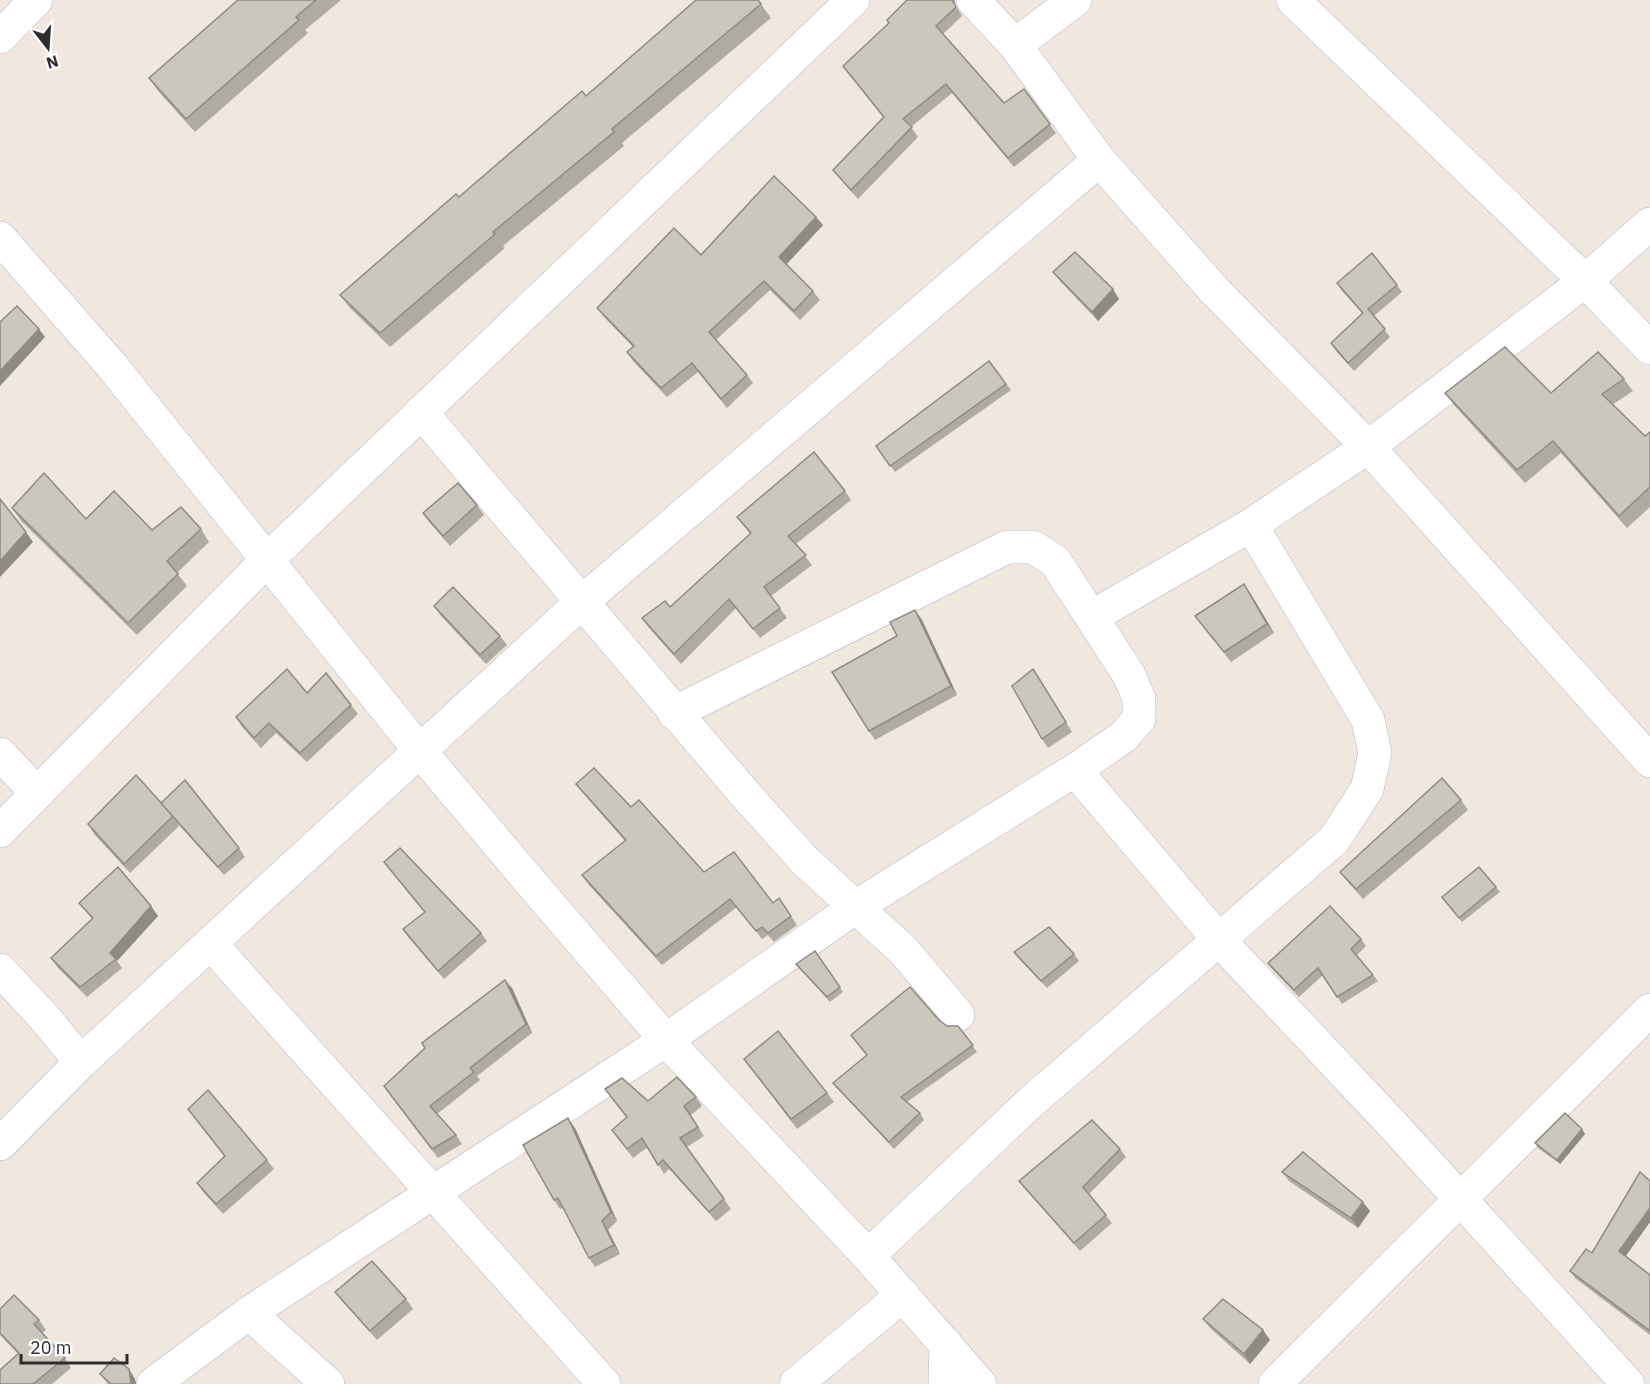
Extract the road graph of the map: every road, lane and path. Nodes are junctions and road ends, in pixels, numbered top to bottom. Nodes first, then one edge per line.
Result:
1 (36, 0) edge
2 (853, 0) edge
3 (973, 0) edge
4 (1075, 0) edge
5 (1293, 0) edge
6 (0, 37) edge
7 (1015, 45) junction
8 (1099, 160) junction
9 (1650, 224) edge
10 (0, 238) edge
11 (1585, 281) junction
12 (1650, 348) edge
13 (421, 411) junction
14 (1368, 447) junction
15 (1251, 525) junction
16 (267, 560) junction
17 (583, 601) junction
18 (1093, 616) junction
19 (674, 713) junction
20 (419, 750) junction
21 (0, 754) edge
22 (1650, 761) edge
23 (1075, 770) junction
24 (38, 793) junction
25 (0, 831) edge
26 (856, 906) junction
27 (1219, 940) junction
28 (210, 943) junction
29 (0, 970) edge
30 (1650, 1010) edge
31 (958, 1015) dead end
32 (666, 1040) junction
33 (81, 1062) junction
34 (0, 1144) edge
35 (431, 1194) junction
36 (1460, 1198) junction
37 (868, 1256) junction
38 (903, 1295) junction
39 (249, 1314) junction
40 (946, 1344) junction
41 (153, 1384) edge
42 (328, 1384) edge
43 (604, 1384) edge
44 (796, 1384) edge
45 (945, 1384) edge
46 (980, 1384) edge
47 (1275, 1384) edge
48 (1628, 1384) edge

1 - 6 street
2 - 13 street
3 - 7 street
4 - 7 street
5 - 11 street
7 - 8 street
8 - 14 street
8 - 17 street
9 - 11 street
10 - 16 street
11 - 12 street
11 - 14 street
13 - 16 street
13 - 17 street
14 - 15 street
14 - 22 street
15 - 18 street
15 - 27 street
16 - 20 street
16 - 24 street
17 - 19 street
17 - 20 street
18 - 19 street
18 - 23 street
19 - 26 street
20 - 28 street
20 - 32 street
21 - 24 street
23 - 26 street
23 - 27 street
24 - 25 street
26 - 31 street
26 - 32 street
27 - 36 street
27 - 37 street
28 - 33 street
28 - 35 street
29 - 33 street
30 - 36 street
32 - 35 street
32 - 37 street
33 - 34 street
35 - 39 street
35 - 43 street
36 - 47 street
36 - 48 street
37 - 38 street
38 - 40 street
38 - 44 street
39 - 41 street
39 - 42 street
40 - 45 street
40 - 46 street

